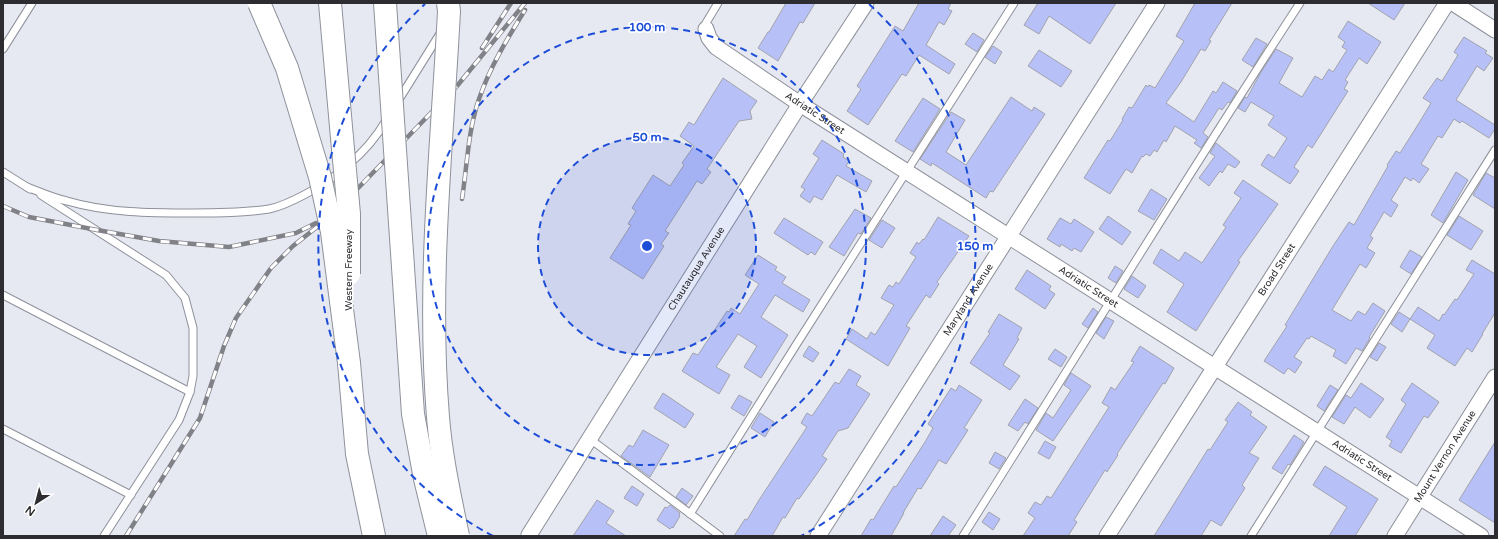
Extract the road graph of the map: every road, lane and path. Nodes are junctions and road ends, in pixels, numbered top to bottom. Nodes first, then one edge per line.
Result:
1 (32, 3) edge
2 (259, 3) edge
3 (330, 3) edge
4 (385, 3) edge
5 (718, 3) edge
6 (866, 3) edge
7 (1014, 3) edge
8 (1157, 3) edge
9 (1300, 3) edge
10 (1446, 3) edge
11 (1453, 3) edge
12 (451, 6) edge
13 (706, 29) joint
14 (1495, 30) edge
15 (3, 49) edge
16 (800, 104) junction
17 (1495, 150) edge
18 (3, 172) edge
19 (906, 172) junction
20 (27, 187) junction
21 (1008, 237) junction
22 (3, 295) edge
23 (1111, 301) junction
24 (349, 363) junction
25 (1214, 367) junction
26 (1495, 377) edge
27 (190, 392) junction
28 (3, 429) edge
29 (1317, 432) junction
30 (590, 439) junction
31 (131, 495) junction
32 (1419, 497) junction
33 (690, 514) junction
34 (104, 536) edge
35 (374, 536) edge
36 (439, 536) edge
37 (458, 536) edge
38 (530, 536) edge
39 (720, 536) edge
40 (818, 536) edge
41 (963, 536) edge
42 (1107, 536) edge
43 (1251, 536) edge
44 (1395, 536) edge
45 (1481, 536) edge

1 - 15 lane
2 - 24 highway, bridge
3 - 24 highway, Western Freeway, bridge
4 - 36 highway, bridge
5 - 13 lane
6 - 16 street, Chautauqua Avenue
7 - 19 lane
8 - 21 street, Maryland Avenue
9 - 23 lane
10 - 25 street, Broad Street
11 - 14 street
12 - 20 lane
12 - 37 highway, bridge
13 - 16 street, Adriatic Street
16 - 19 street, Adriatic Street
16 - 30 street, Chautauqua Avenue
17 - 29 lane
18 - 20 lane
19 - 21 street, Adriatic Street
19 - 33 lane
20 - 27 lane
21 - 23 street, Adriatic Street
21 - 40 street, Maryland Avenue
22 - 27 lane
23 - 25 street, Adriatic Street
23 - 41 lane
24 - 35 highway, Western Freeway
25 - 29 street, Adriatic Street
25 - 42 street, Broad Street
26 - 32 street, Mount Vernon Avenue
27 - 31 lane
28 - 31 lane
29 - 32 street, Adriatic Street
29 - 43 lane
30 - 33 lane
30 - 38 street, Chautauqua Avenue
31 - 34 lane
32 - 44 street, Mount Vernon Avenue
32 - 45 street, Adriatic Street
33 - 39 lane

